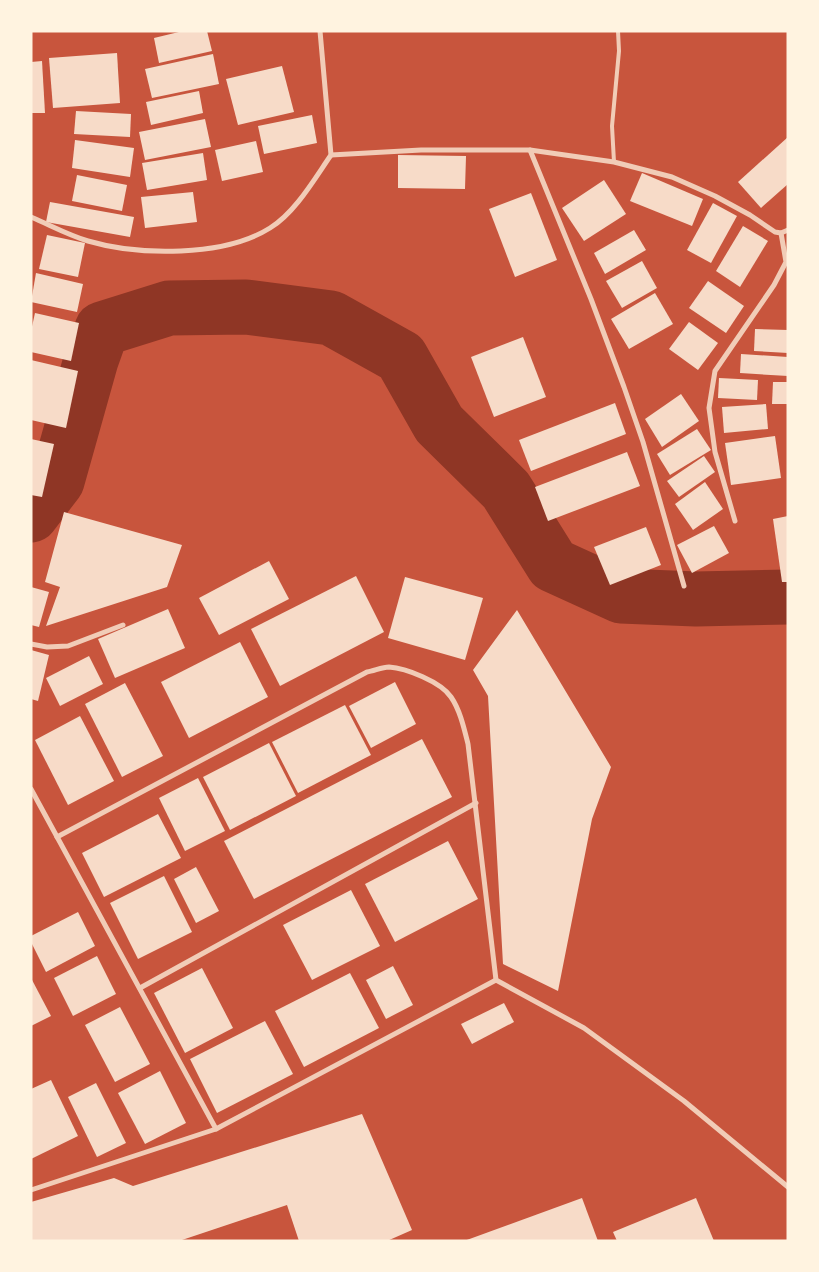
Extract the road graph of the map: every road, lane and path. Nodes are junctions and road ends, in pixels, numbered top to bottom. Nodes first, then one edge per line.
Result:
1 (320, 31) edge
2 (618, 31) edge
3 (530, 150) junction
4 (331, 155) junction
5 (614, 162) junction
6 (31, 217) edge
7 (788, 230) edge
8 (781, 233) junction
9 (734, 521) dead end
10 (684, 586) dead end
11 (123, 624) dead end
12 (31, 644) edge
13 (31, 789) edge
14 (476, 803) junction
15 (57, 837) junction
16 (496, 980) junction
17 (140, 988) junction
18 (216, 1128) junction
19 (788, 1187) edge
20 (31, 1190) edge

1 - 4 street
2 - 5 lane
3 - 4 street
3 - 5 street
3 - 10 street
4 - 6 street
5 - 8 street
7 - 8 street
8 - 9 street
11 - 12 street
13 - 15 street
14 - 15 street
14 - 16 street
14 - 17 street
15 - 17 street
16 - 18 street
16 - 19 street
17 - 18 street
18 - 20 street

